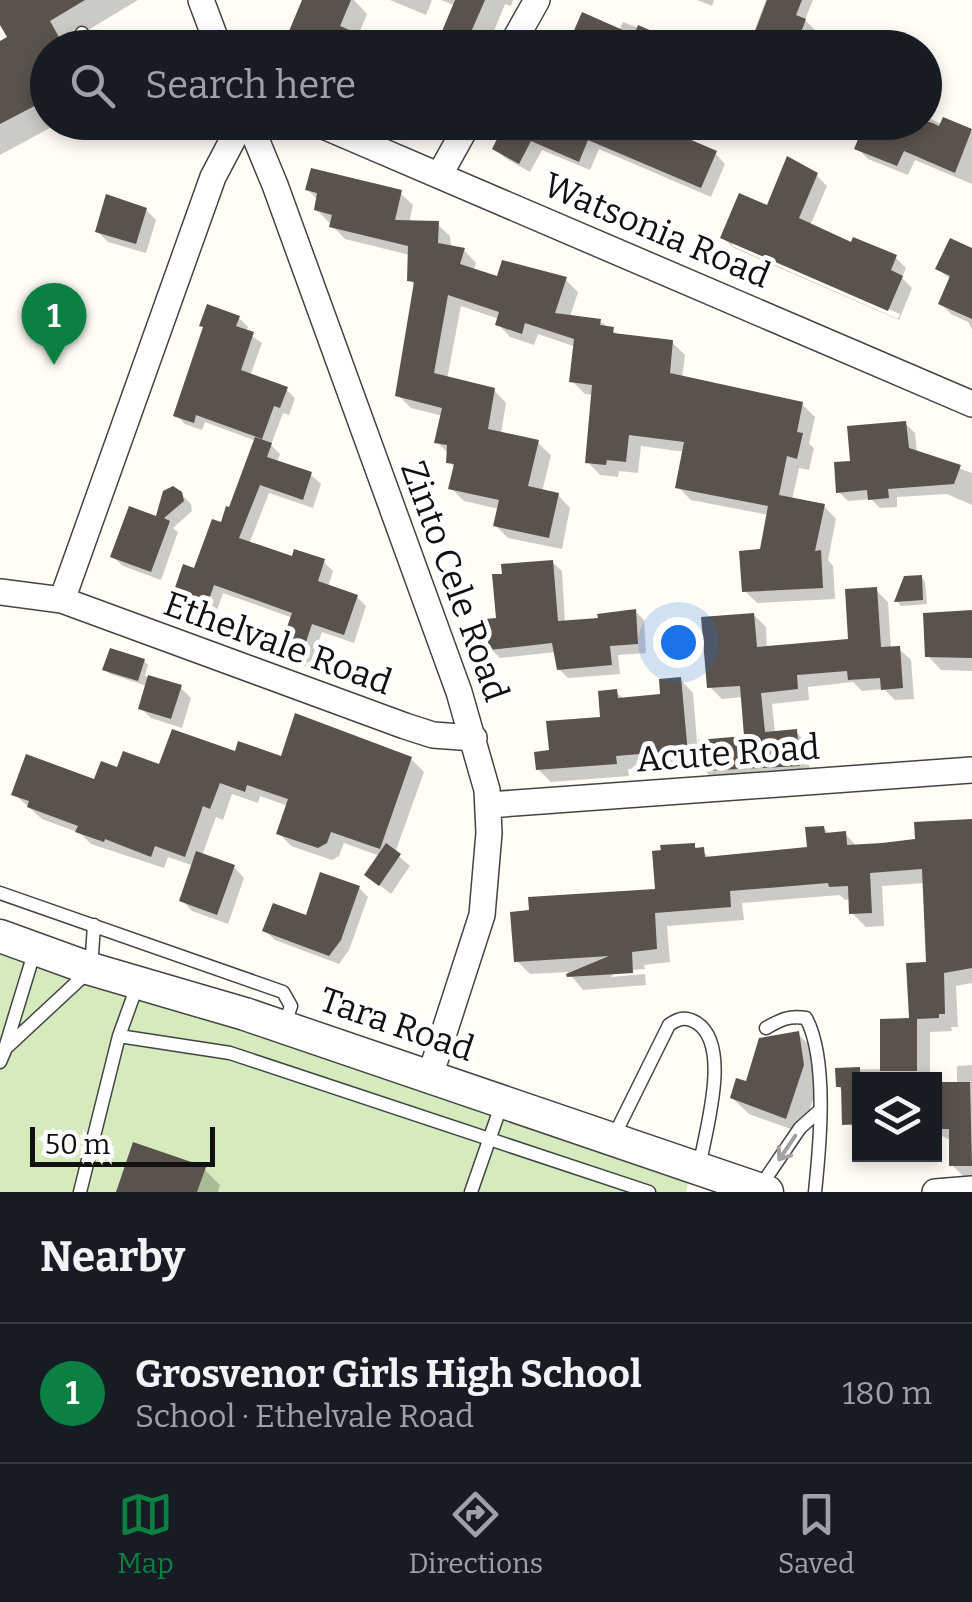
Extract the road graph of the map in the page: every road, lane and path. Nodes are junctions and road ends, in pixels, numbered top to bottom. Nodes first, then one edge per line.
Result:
1 (201, 0) edge
2 (537, 0) edge
3 (212, 30) edge
4 (520, 30) edge
5 (235, 140) edge
6 (254, 140) edge
7 (358, 140) edge
8 (459, 140) edge
9 (440, 174) junction
10 (972, 404) edge
11 (0, 592) edge
12 (62, 600) junction
13 (474, 738) junction
14 (972, 770) edge
15 (488, 806) junction
16 (0, 893) edge
17 (94, 926) junction
18 (0, 936) edge
19 (36, 948) junction
20 (91, 970) junction
21 (138, 984) junction
22 (283, 1028) junction
23 (766, 1028) dead end
24 (119, 1036) junction
25 (6, 1048) junction
26 (0, 1062) edge
27 (430, 1076) junction
28 (502, 1103) junction
29 (820, 1111) junction
30 (489, 1137) junction
31 (612, 1140) junction
32 (699, 1169) junction
33 (972, 1189) edge
34 (763, 1191) edge
35 (80, 1192) edge
36 (471, 1192) edge
37 (649, 1192) edge
38 (815, 1192) edge
39 (935, 1192) edge

1 - 3 street
2 - 4 street
5 - 12 street
6 - 13 street, Zinto Cele Road
7 - 9 street, Watsonia Road
8 - 9 street
9 - 10 street, Watsonia Road
11 - 12 street, Ethelvale Road
12 - 13 street, Ethelvale Road
13 - 15 street, Zinto Cele Road
14 - 15 street, Acute Road
15 - 27 street, Zinto Cele Road
16 - 17 lane
17 - 20 lane
17 - 22 lane
18 - 19 street, Tara Road
19 - 20 street, Tara Road
19 - 25 lane
20 - 21 street, Tara Road
20 - 25 lane
21 - 22 street, Tara Road
21 - 24 lane
22 - 27 street, Tara Road
23 - 29 lane
24 - 30 lane
24 - 35 lane
25 - 26 lane
27 - 28 street, Tara Road
28 - 30 lane
28 - 31 street, Tara Road
29 -> 34 lane
29 - 38 lane
30 - 36 lane
30 - 37 lane
31 - 32 street, Tara Road
31 - 32 lane
32 - 34 street, Tara Road
33 - 39 street

